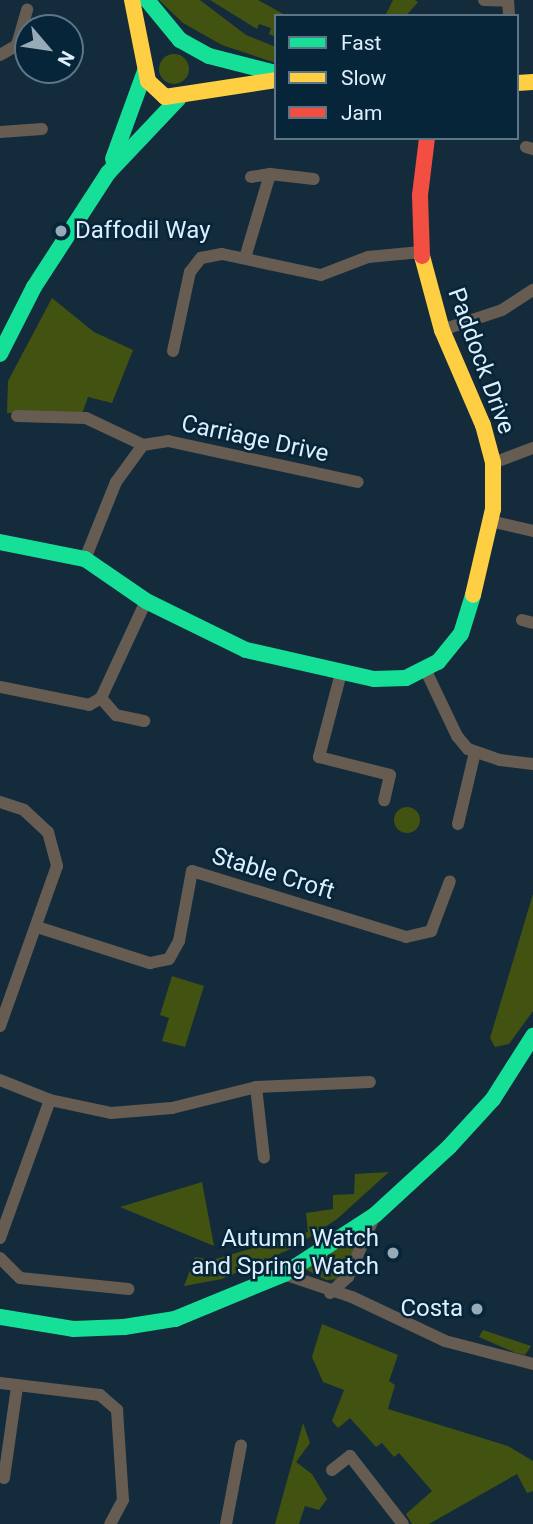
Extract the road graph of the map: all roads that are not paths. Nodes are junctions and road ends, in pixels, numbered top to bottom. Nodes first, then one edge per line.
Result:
1 (132, 0) edge
2 (146, 0) edge
3 (484, 0) edge
4 (508, 1) edge
5 (27, 9) dead end
6 (186, 43) junction
7 (0, 55) edge
8 (146, 66) junction
9 (274, 72) edge
10 (274, 80) edge
11 (185, 95) junction
12 (41, 129) dead end
13 (0, 132) edge
14 (427, 140) edge
15 (108, 173) junction
16 (271, 174) junction
17 (251, 177) dead end
18 (314, 179) dead end
19 (421, 252) junction
20 (245, 258) junction
21 (533, 290) edge
22 (442, 330) junction
23 (173, 351) dead end
24 (0, 354) edge
25 (17, 416) dead end
26 (142, 445) junction
27 (533, 447) edge
28 (493, 463) junction
29 (358, 482) dead end
30 (490, 521) junction
31 (533, 531) edge
32 (0, 542) edge
33 (85, 559) junction
34 (146, 601) junction
35 (426, 671) junction
36 (341, 673) junction
37 (0, 687) edge
38 (101, 698) junction
39 (144, 721) dead end
40 (475, 752) junction
41 (533, 764) edge
42 (384, 800) dead end
43 (0, 802) edge
44 (458, 824) dead end
45 (450, 881) dead end
46 (37, 927) junction
47 (0, 1026) edge
48 (533, 1036) edge
49 (0, 1080) edge
50 (370, 1082) dead end
51 (256, 1087) junction
52 (50, 1100) junction
53 (264, 1158) dead end
54 (375, 1215) junction
55 (0, 1238) edge
56 (0, 1258) edge
57 (284, 1274) junction
58 (128, 1289) dead end
59 (330, 1293) junction
60 (0, 1317) edge
61 (533, 1364) edge
62 (0, 1382) edge
63 (17, 1387) junction
64 (241, 1445) dead end
65 (331, 1470) dead end
66 (4, 1478) dead end
67 (110, 1524) edge
68 (226, 1524) edge
69 (403, 1524) edge

1 - 8 street
2 - 6 street
3 - 4 street
5 - 7 street
6 - 8 street
6 - 9 street
6 - 11 street
8 - 11 street
8 - 15 street
10 - 11 street
11 - 15 street
12 - 13 street
14 - 19 street, Paddock Drive
15 - 24 street
16 - 17 street
16 - 18 street
16 - 20 street
19 - 20 street
19 - 22 street, Paddock Drive
20 - 23 street
21 - 22 street
22 - 28 street, Paddock Drive
25 - 26 street, Carriage Drive
26 - 29 street, Carriage Drive
26 - 33 street
27 - 28 street
28 - 30 street, Paddock Drive
30 - 31 street
30 - 35 street, Paddock Drive
32 - 33 street
33 - 34 street
34 - 36 street
34 - 38 street
35 - 36 street
35 - 40 street
36 - 42 street
37 - 38 street
38 - 39 street
40 - 41 street
40 - 44 street
43 - 46 street
45 - 46 street, Stable Croft
46 - 47 street
48 - 54 street
49 - 52 street
50 - 51 street
51 - 52 street
51 - 53 street
52 - 55 street
54 - 57 street
54 - 59 street
56 - 58 street
57 - 59 street
57 - 60 street
59 - 61 street
62 - 63 street
63 - 66 street
63 - 67 street
64 - 68 street
65 - 69 street

